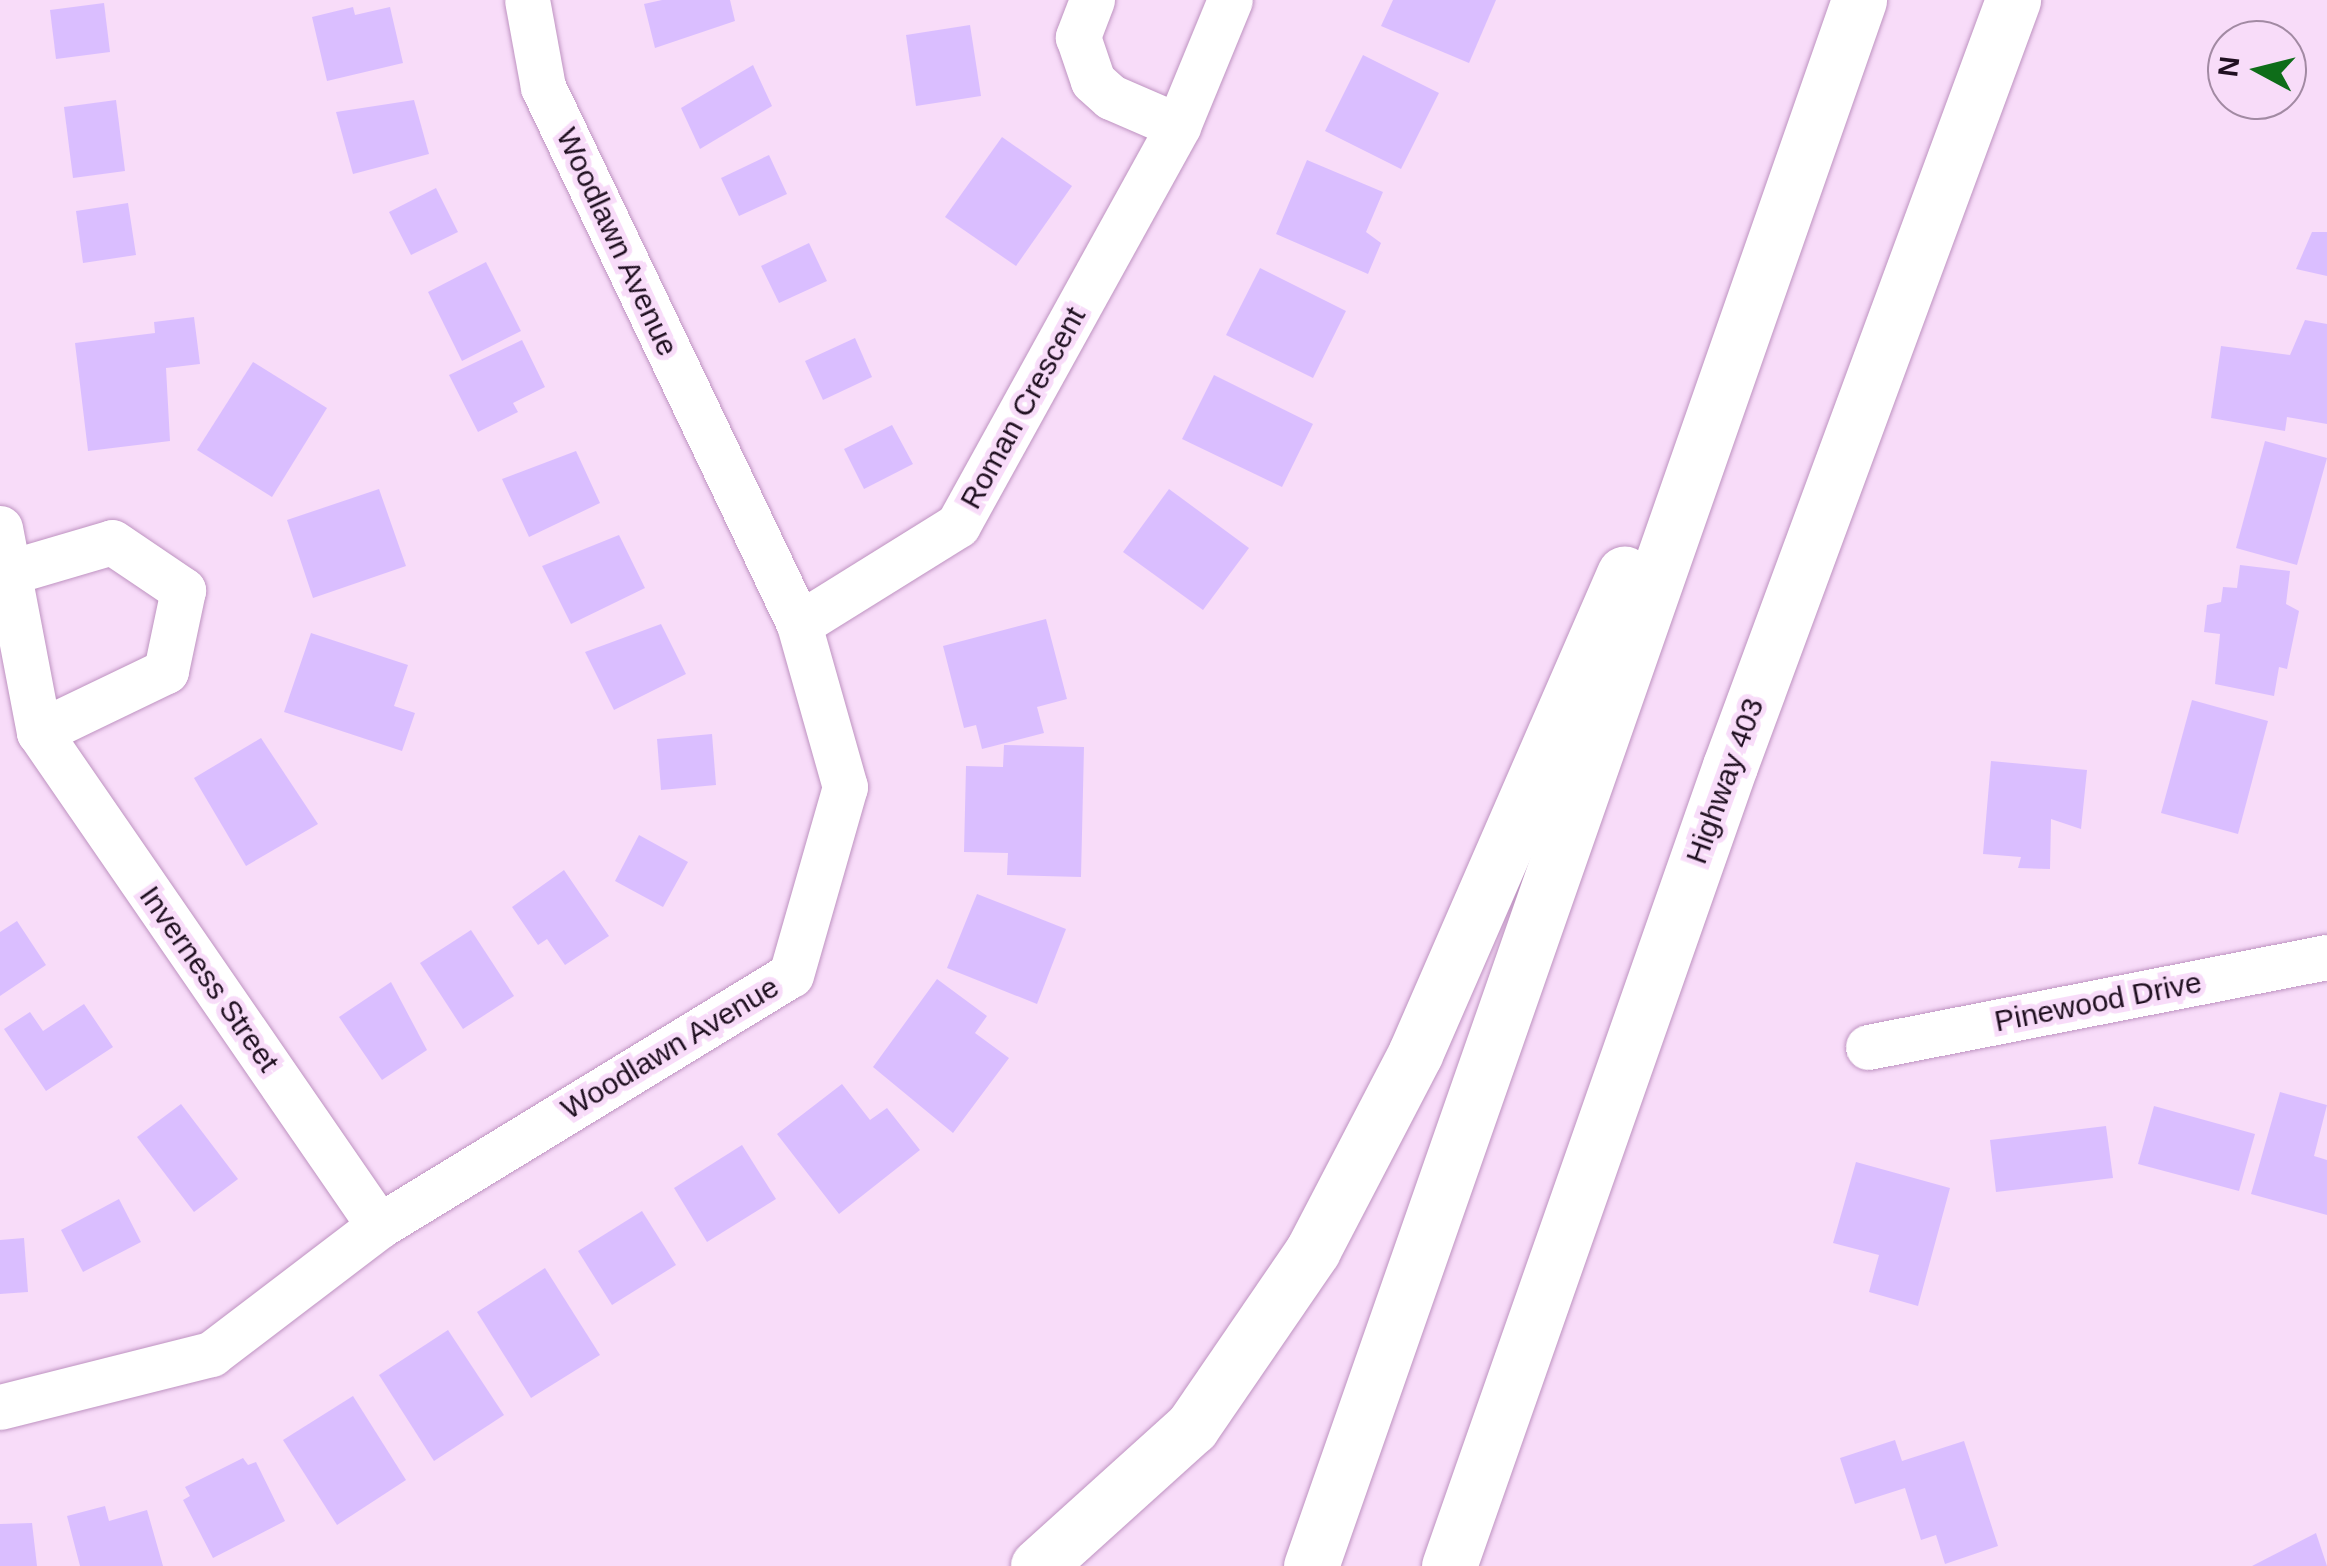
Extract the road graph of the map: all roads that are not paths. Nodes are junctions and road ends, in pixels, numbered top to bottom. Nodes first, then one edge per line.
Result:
1 (527, 0) edge
2 (1092, 0) edge
3 (1230, 0) edge
4 (1858, 0) edge
5 (2013, 0) edge
6 (1178, 126) junction
7 (1710, 430) junction
8 (0, 528) edge
9 (6, 572) junction
10 (799, 624) junction
11 (39, 732) junction
12 (2327, 957) edge
13 (1868, 1047) dead end
14 (379, 1226) junction
15 (0, 1407) edge
16 (1038, 1566) edge
17 (1311, 1566) edge
18 (1449, 1566) edge

1 - 10 street, Woodlawn Avenue
2 - 6 street
3 - 6 street, Roman Crescent
4 - 7 highway
5 - 18 highway, Highway 403
6 - 10 street, Roman Crescent
7 - 16 highway
7 - 17 highway
8 - 9 street, Inverness Street
9 - 11 street, Inverness Street
9 - 11 street
10 - 14 street, Woodlawn Avenue
11 - 14 street, Inverness Street
12 - 13 street, Pinewood Drive
14 - 15 street, Woodlawn Avenue

